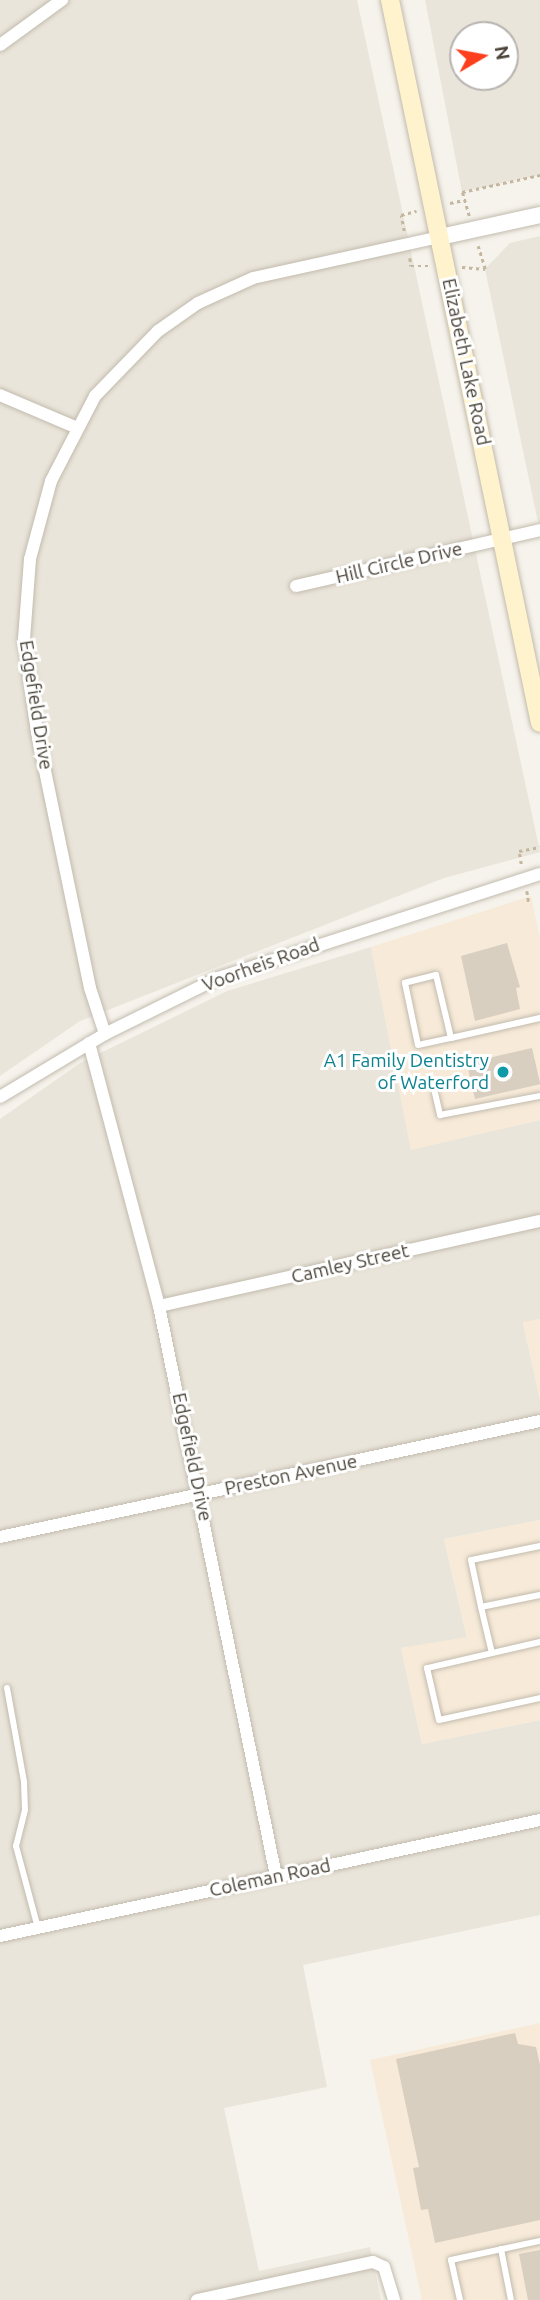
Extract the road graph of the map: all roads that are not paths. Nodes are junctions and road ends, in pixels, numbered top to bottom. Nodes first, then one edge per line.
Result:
1 (61, 0) edge
2 (390, 0) edge
3 (0, 45) edge
4 (540, 215) edge
5 (440, 237) junction
6 (0, 395) edge
7 (75, 427) junction
8 (540, 530) edge
9 (502, 539) junction
10 (296, 586) dead end
11 (540, 723) edge
12 (540, 874) edge
13 (540, 1018) edge
14 (104, 1034) junction
15 (451, 1038) junction
16 (89, 1044) junction
17 (435, 1093) dead end
18 (540, 1096) edge
19 (0, 1097) edge
20 (540, 1221) edge
21 (159, 1306) junction
22 (540, 1422) edge
23 (200, 1495) junction
24 (0, 1537) edge
25 (540, 1546) edge
26 (540, 1595) edge
27 (481, 1607) junction
28 (540, 1642) edge
29 (492, 1653) junction
30 (7, 1688) dead end
31 (540, 1698) edge
32 (540, 1820) edge
33 (276, 1876) junction
34 (38, 1928) junction
35 (0, 1936) edge
36 (540, 2241) edge
37 (501, 2249) junction
38 (197, 2300) edge
39 (394, 2300) edge
40 (460, 2300) edge
41 (511, 2300) edge

1 - 3 street
2 - 5 main road, Elizabeth Lake Road
4 - 5 street
5 - 7 street, Edgefield Drive
5 - 9 main road, Elizabeth Lake Road
6 - 7 street
7 - 14 street, Edgefield Drive
8 - 9 street, Hill Circle Drive
9 - 10 street, Hill Circle Drive
9 - 11 main road, Elizabeth Lake Road
12 - 14 street, Voorheis Road
13 - 15 lane
14 - 16 street, Voorheis Road
15 - 15 lane
16 - 19 street, Voorheis Road
16 - 21 street, Edgefield Drive
17 - 18 lane
20 - 21 street, Camley Street
21 - 23 street, Edgefield Drive
22 - 23 street, Preston Avenue
23 - 24 street, Preston Avenue
23 - 33 street, Edgefield Drive
25 - 27 lane
26 - 27 lane
27 - 29 lane
28 - 29 lane
29 - 31 lane
30 - 34 lane
32 - 33 street, Coleman Road
33 - 34 street, Coleman Road
34 - 35 street, Coleman Road
36 - 37 lane
37 - 40 lane
37 - 41 lane
38 - 39 street

